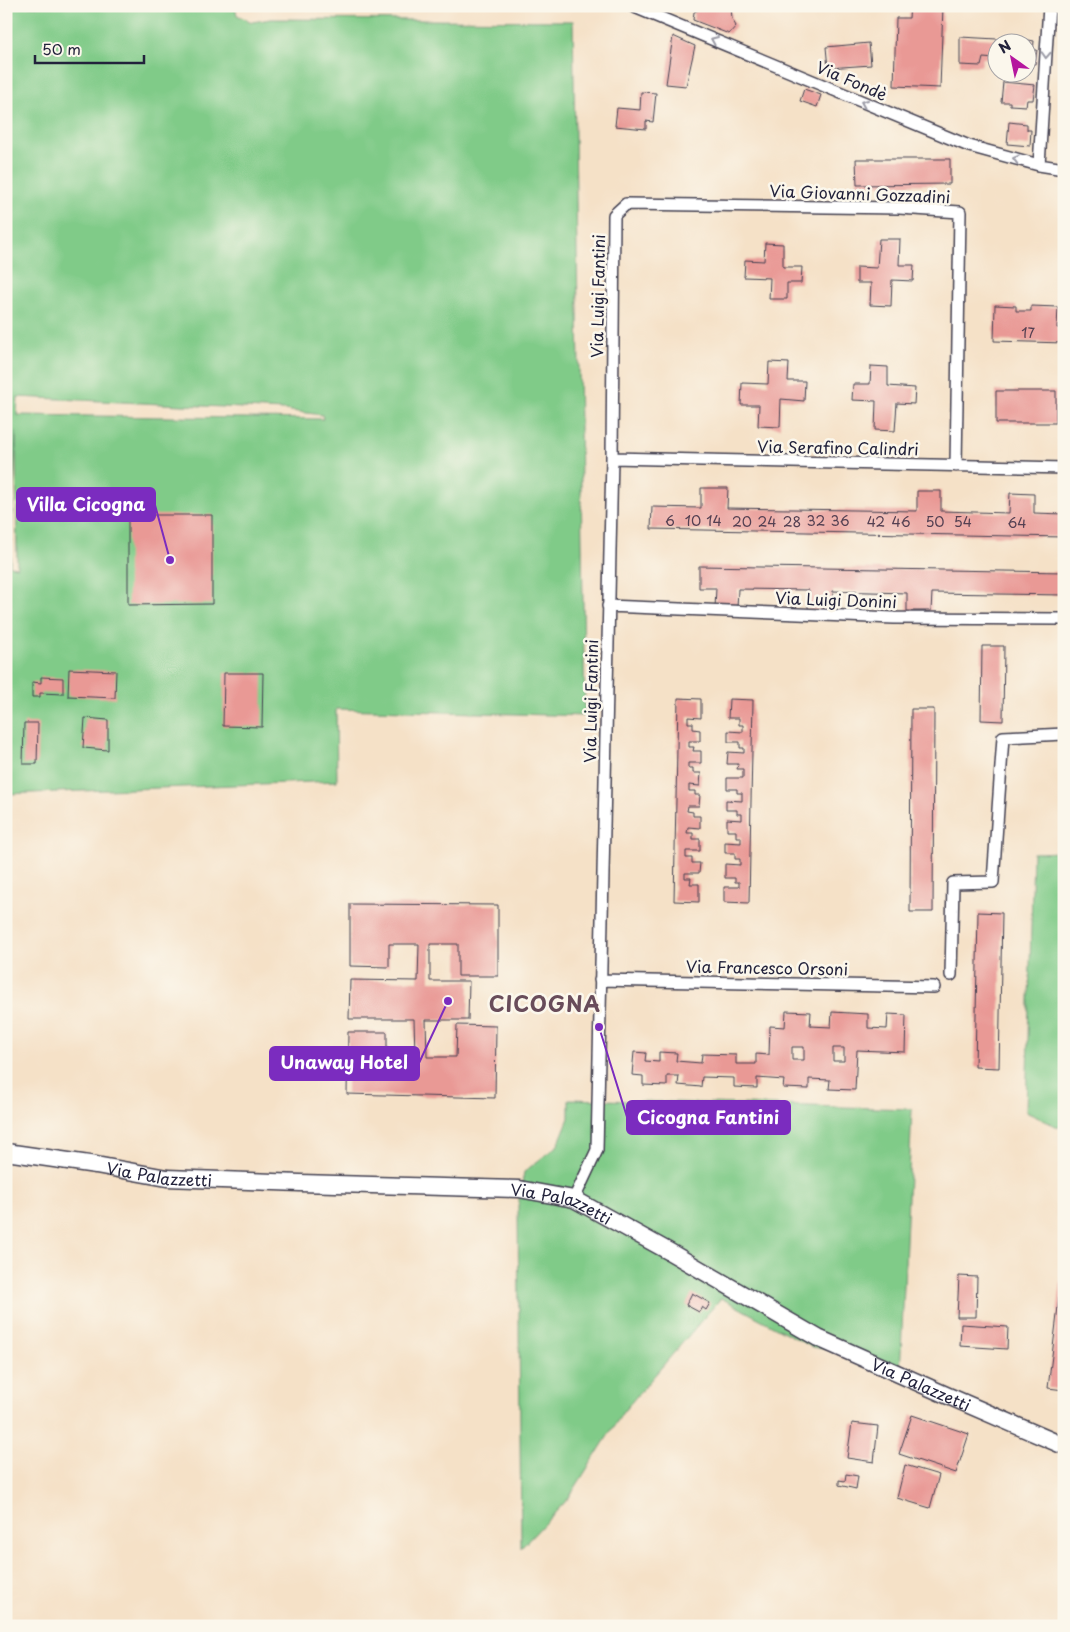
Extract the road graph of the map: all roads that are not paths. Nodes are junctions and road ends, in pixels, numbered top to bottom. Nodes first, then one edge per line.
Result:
1 (632, 6) edge
2 (1049, 6) edge
3 (1039, 165) junction
4 (1064, 170) edge
5 (626, 204) joint
6 (612, 458) junction
7 (956, 466) junction
8 (1064, 468) edge
9 (608, 606) junction
10 (1064, 619) edge
11 (1064, 734) edge
12 (951, 975) dead end
13 (600, 980) junction
14 (934, 987) dead end
15 (6, 1152) edge
16 (574, 1199) junction
17 (1064, 1446) edge

3 -> 1 street, Via Fondè
2 -> 3 street
3 - 4 street, Via Fondè
5 - 6 street, Via Luigi Fantini
5 - 7 street, Via Giovanni Gozzadini
6 - 7 street, Via Serafino Calindri
6 - 9 street, Via Luigi Fantini
7 - 8 street, Via Serafino Calindri
9 - 10 street, Via Luigi Donini
9 - 13 street, Via Luigi Fantini
11 - 12 street
13 - 14 street, Via Francesco Orsoni
13 - 16 street, Via Luigi Fantini
15 - 16 main road, Via Palazzetti
16 - 17 main road, Via Palazzetti

